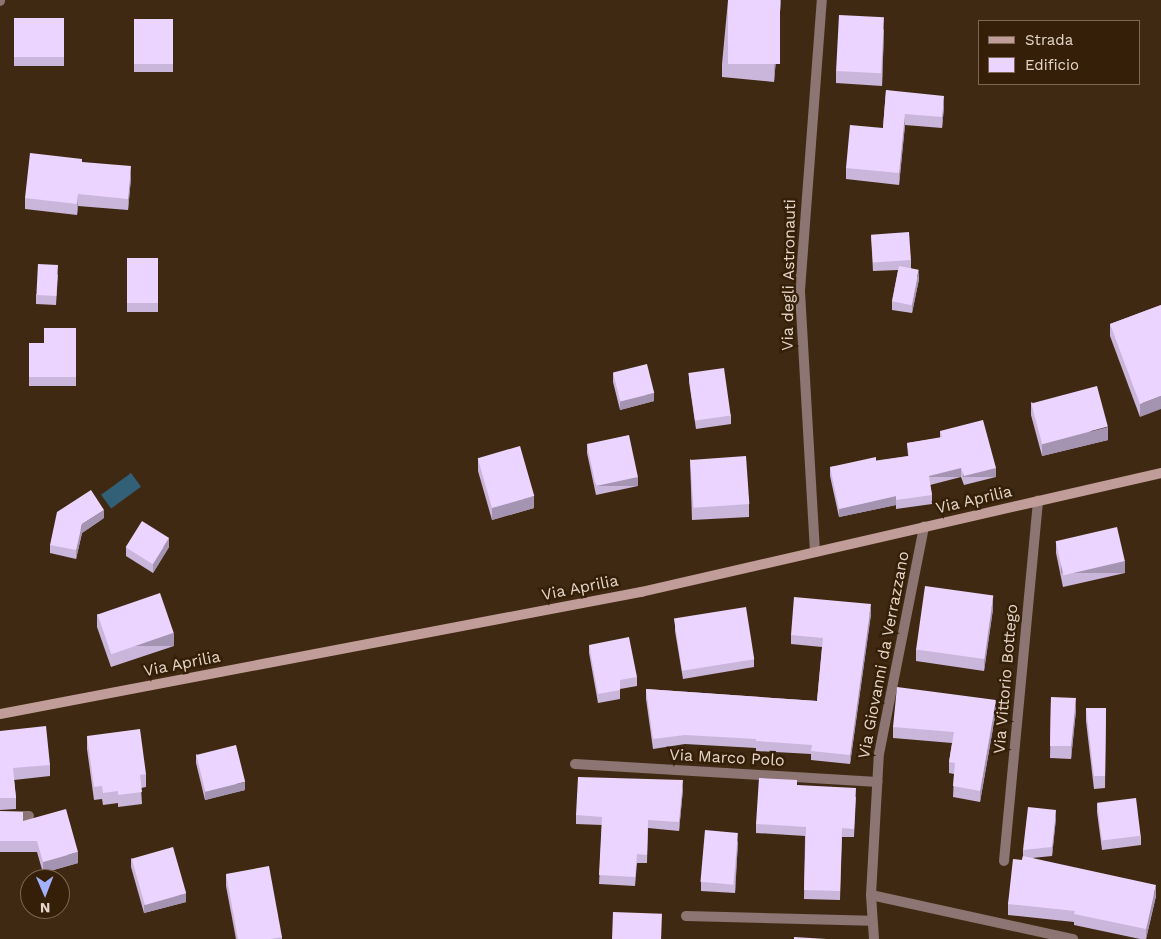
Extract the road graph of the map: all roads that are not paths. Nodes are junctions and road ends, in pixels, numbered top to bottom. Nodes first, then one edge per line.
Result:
1 (822, 0) edge
2 (1161, 473) edge
3 (1038, 501) junction
4 (924, 526) junction
5 (815, 552) junction
6 (0, 714) edge
7 (575, 764) dead end
8 (877, 782) junction
9 (0, 816) edge
10 (29, 816) dead end
11 (1004, 861) dead end
12 (871, 895) junction
13 (686, 916) dead end
14 (871, 921) junction
15 (874, 939) edge
16 (1073, 939) edge

1 - 5 street, Via degli Astronauti
2 - 3 street, Via Aprilia
3 - 4 street, Via Aprilia
3 - 11 street, Via Vittorio Bottego
4 - 5 street, Via Aprilia
4 - 8 street, Via Giovanni da Verrazzano
5 - 6 street, Via Aprilia
7 - 8 street, Via Marco Polo
8 - 12 street, Via Giovanni da Verrazzano
9 - 10 street
12 - 14 street, Via Giovanni da Verrazzano
12 - 16 street
13 - 14 street
14 - 15 street, Via Giovanni da Verrazzano

